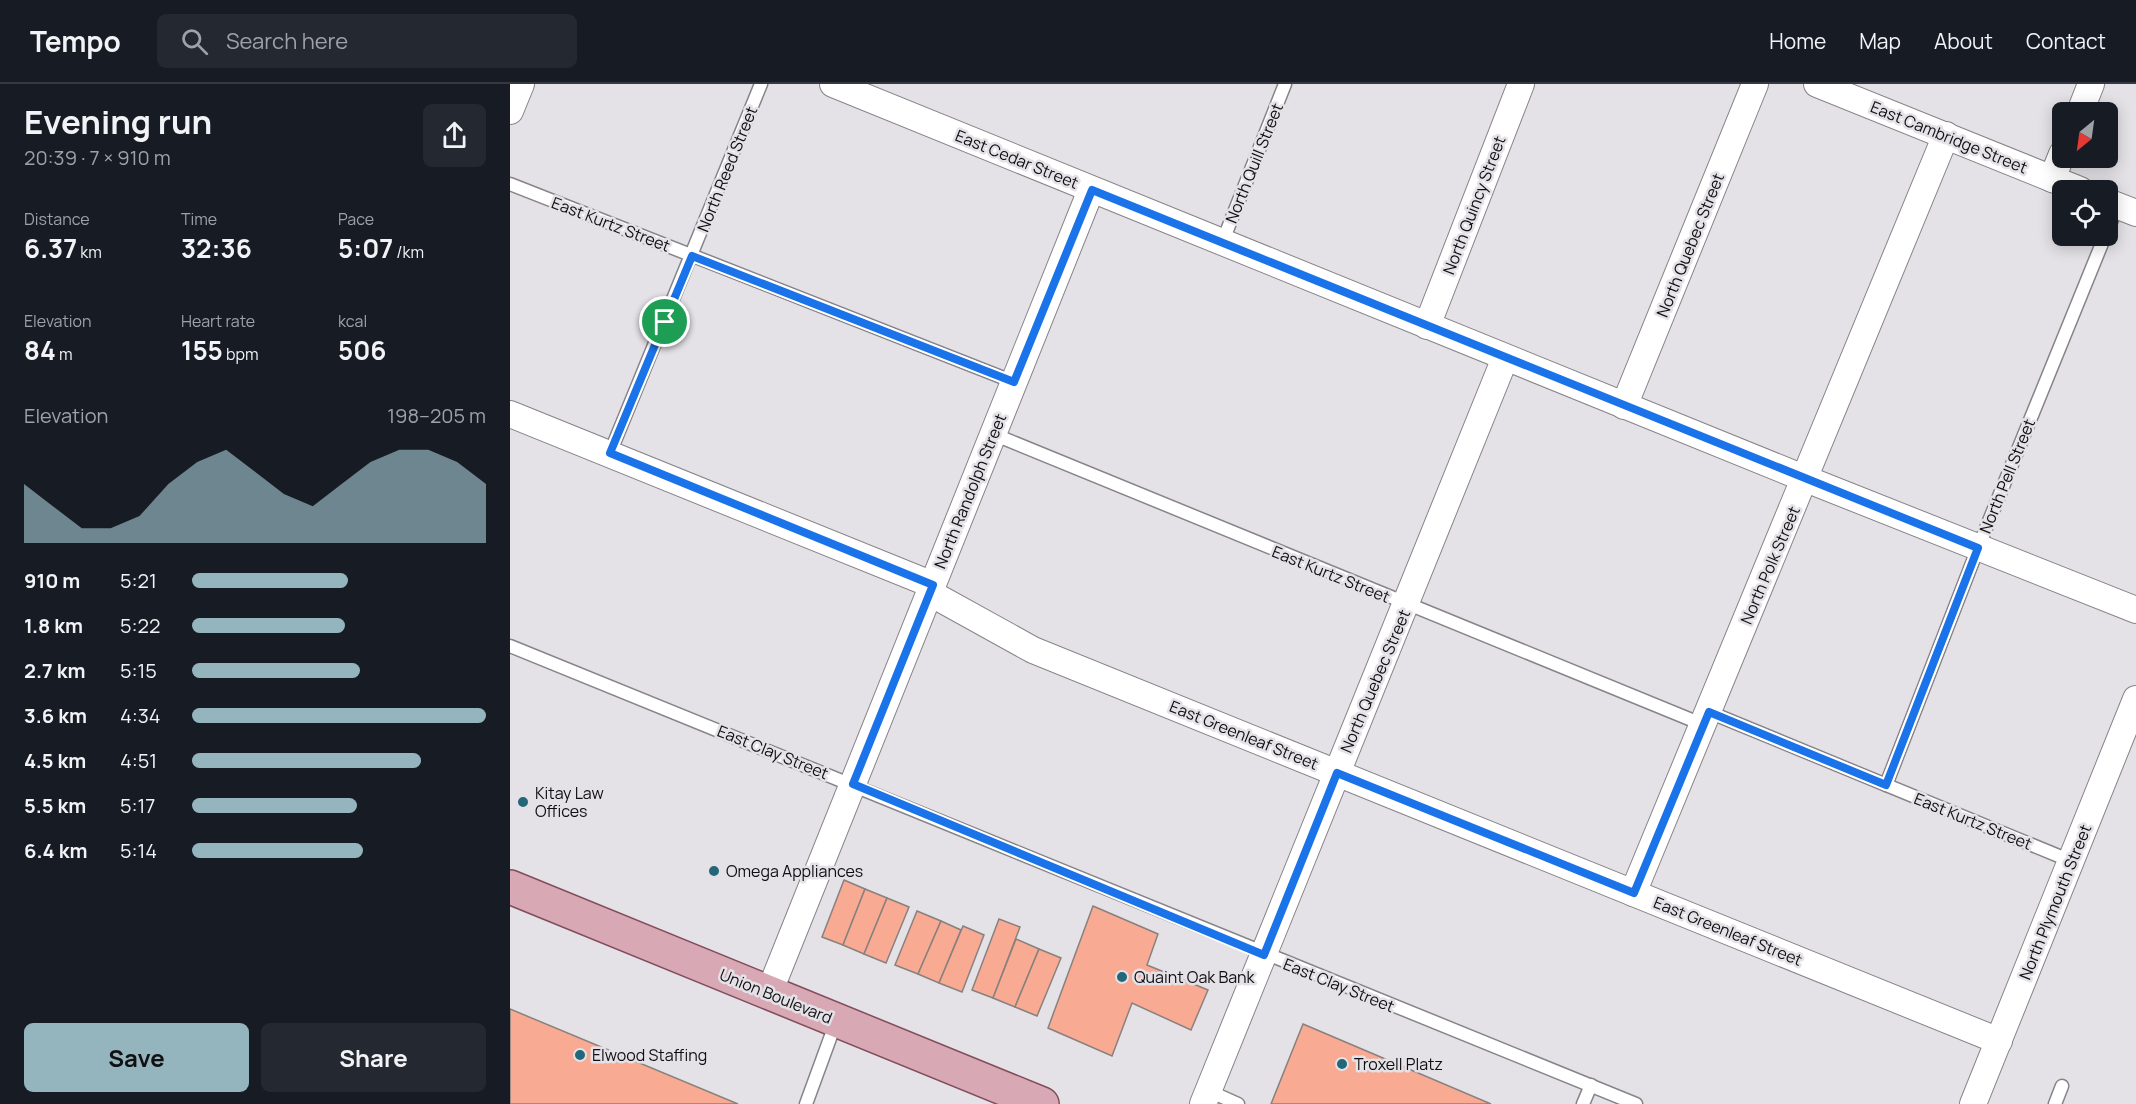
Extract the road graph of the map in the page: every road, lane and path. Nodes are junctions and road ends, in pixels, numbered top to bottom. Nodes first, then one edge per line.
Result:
1 (521, 84) edge
2 (761, 84) edge
3 (833, 84) edge
4 (1285, 84) edge
5 (1521, 84) edge
6 (1755, 84) edge
7 (1817, 84) edge
8 (2091, 84) edge
9 (2084, 102) edge
10 (510, 111) edge
11 (1946, 135) junction
12 (2056, 168) edge
13 (2052, 179) joint
14 (510, 184) edge
15 (1092, 190) junction
16 (1222, 243) junction
17 (2101, 246) edge
18 (692, 256) junction
19 (1427, 326) junction
20 (1505, 358) junction
21 (1014, 382) junction
22 (1624, 406) junction
23 (510, 414) edge
24 (993, 434) junction
25 (610, 453) junction
26 (1806, 479) junction
27 (1978, 548) junction
28 (931, 589) junction
29 (1407, 605) junction
30 (2136, 610) edge
31 (510, 646) edge
32 (2136, 699) edge
33 (1706, 718) junction
34 (1337, 773) junction
35 (853, 784) junction
36 (1886, 785) junction
37 (2071, 861) junction
38 (510, 887) edge
39 (1634, 893) junction
40 (1264, 955) junction
41 (770, 993) junction
42 (837, 1021) junction
43 (1999, 1041) junction
44 (1591, 1085) junction
45 (2062, 1086) dead end
46 (1206, 1097) edge
47 (806, 1104) edge
48 (1042, 1104) edge
49 (1238, 1104) edge
50 (1583, 1104) edge
51 (1636, 1104) edge
52 (1973, 1104) edge
53 (2055, 1104) edge

1 - 10 street
2 - 18 lane, North Reed Street
3 - 15 street, East Cedar Street
4 - 16 lane, North Quill Street
5 - 19 street, North Quincy Street
6 - 22 street, North Quebec Street
7 - 11 street, East Cambridge Street
8 - 9 street
11 - 13 street, East Cambridge Street
11 - 26 street, North Polk Street
12 - 13 street
14 - 18 lane, East Kurtz Street
15 - 16 street, East Cedar Street
15 - 21 street, North Randolph Street
16 - 19 street, East Cedar Street
17 - 27 lane, North Pell Street
18 - 21 lane, East Kurtz Street
18 - 25 lane, North Reed Street
19 - 20 street, East Cedar Street
20 - 22 street, East Cedar Street
20 - 29 street, North Quebec Street
21 - 24 street, North Randolph Street
22 - 26 street, East Cedar Street
23 - 25 street, East Greenleaf Street
24 - 28 street, North Randolph Street
24 - 29 lane, East Kurtz Street
25 - 28 street, East Greenleaf Street
26 - 27 street, East Cedar Street
26 - 33 street, North Polk Street
27 - 30 street, East Cedar Street
27 - 36 lane, North Pell Street
28 - 34 street, East Greenleaf Street
28 - 35 street, North Randolph Street
29 - 33 lane, East Kurtz Street
29 - 34 street, North Quebec Street
31 - 35 lane, East Clay Street
32 - 37 street, North Plymouth Street
33 - 36 lane, East Kurtz Street
33 - 39 street, North Polk Street
34 - 39 street, East Greenleaf Street
34 - 40 street, North Quebec Street
35 - 40 lane, East Clay Street
35 - 41 street, North Randolph Street
36 - 37 lane, East Kurtz Street
37 - 43 street, North Plymouth Street
38 - 41 main road, Union Boulevard
39 - 43 street, East Greenleaf Street
40 - 44 lane, East Clay Street
40 - 46 street, North Quebec Street
41 - 42 main road, Union Boulevard
42 - 47 lane
42 - 48 main road, Union Boulevard
43 - 52 street, North Plymouth Street
44 - 50 lane
44 - 51 lane, East Clay Street
45 - 53 lane
46 - 49 lane

